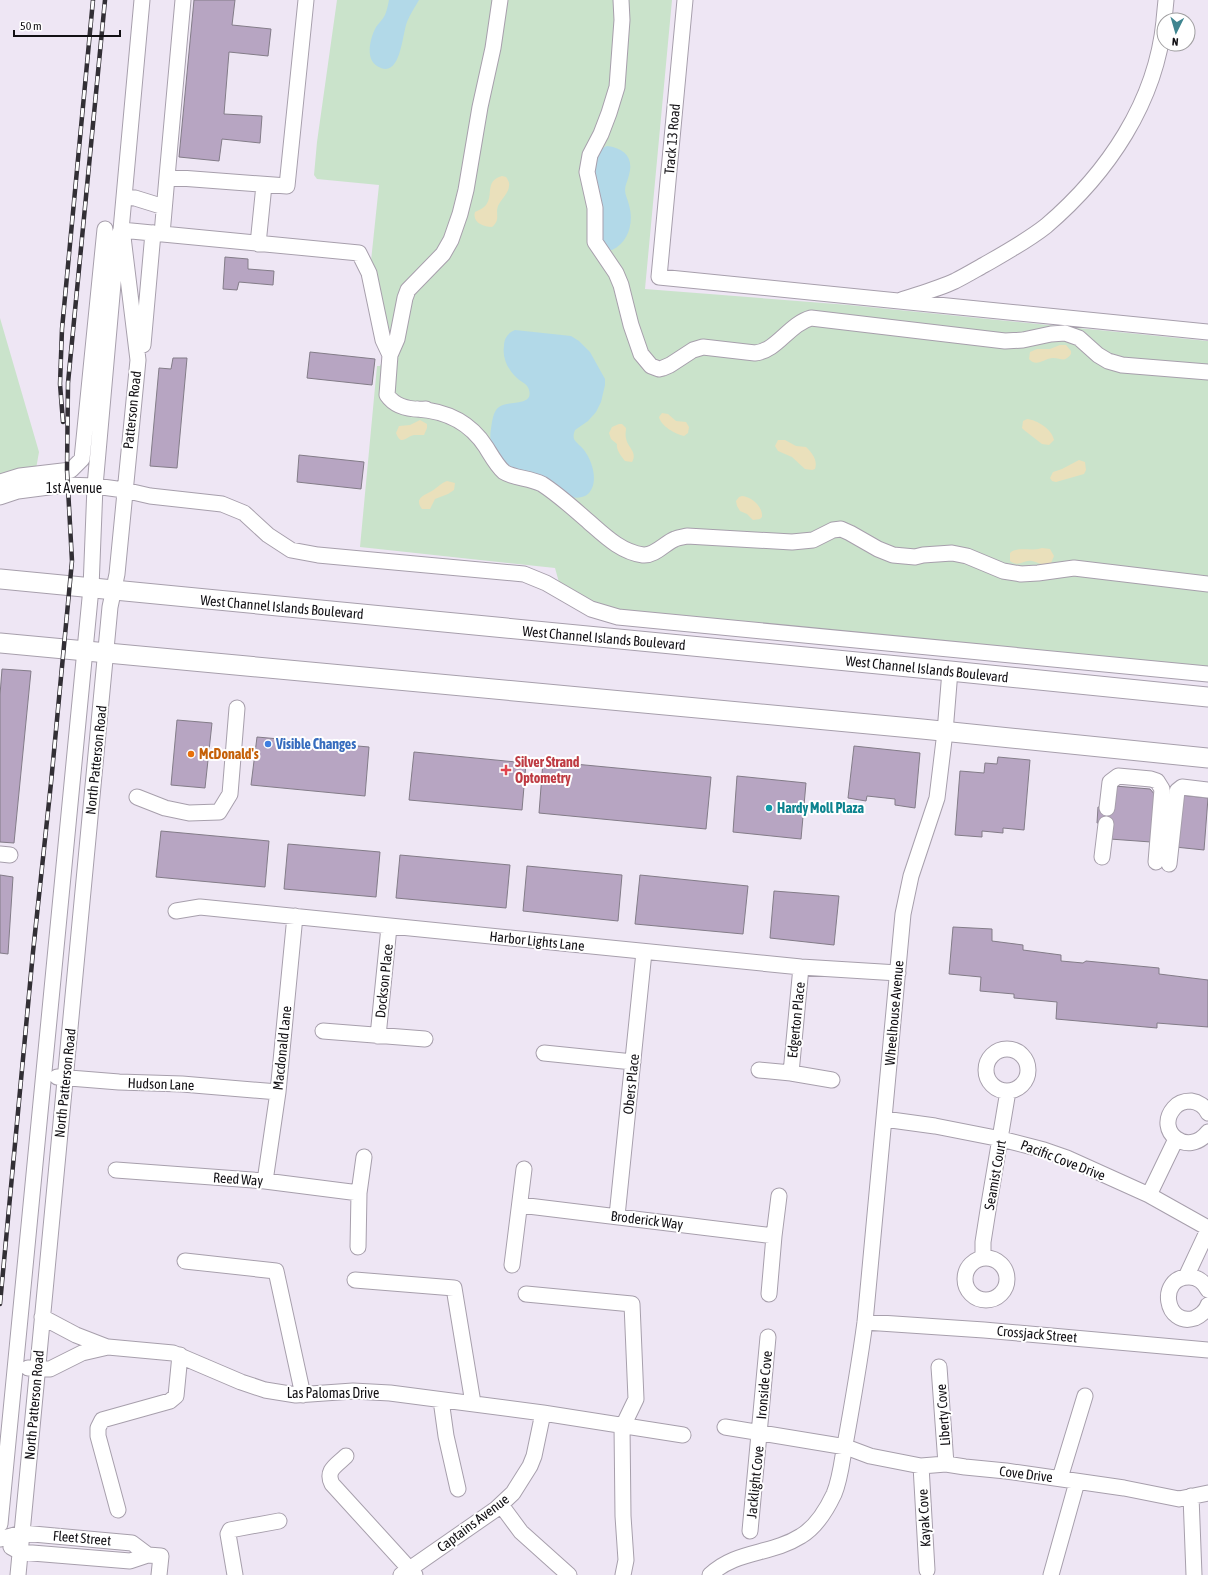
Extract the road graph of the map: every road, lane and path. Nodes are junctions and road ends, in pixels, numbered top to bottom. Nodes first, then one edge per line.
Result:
1 (142, 0) edge
2 (183, 0) edge
3 (306, 0) edge
4 (500, 0) edge
5 (621, 0) edge
6 (685, 0) edge
7 (1166, 0) edge
8 (1165, 12) edge
9 (1159, 52) edge
10 (167, 176) junction
11 (264, 185) junction
12 (124, 197) junction
13 (164, 207) junction
14 (105, 229) dead end
15 (121, 230) junction
16 (157, 234) junction
17 (258, 244) junction
18 (896, 301) junction
19 (1208, 332) edge
20 (390, 355) junction
21 (138, 360) junction
22 (1208, 372) edge
23 (0, 482) edge
24 (95, 486) junction
25 (124, 490) junction
26 (0, 497) edge
27 (0, 579) edge
28 (1208, 584) edge
29 (91, 588) junction
30 (114, 591) junction
31 (0, 643) edge
32 (84, 652) junction
33 (106, 654) junction
34 (950, 671) junction
35 (1208, 674) edge
36 (1208, 698) edge
37 (237, 708) dead end
38 (945, 732) junction
39 (1208, 758) edge
40 (1208, 790) edge
41 (137, 797) dead end
42 (1107, 808) dead end
43 (1106, 824) dead end
44 (1102, 857) dead end
45 (176, 911) dead end
46 (295, 916) junction
47 (390, 927) junction
48 (644, 952) junction
49 (801, 967) junction
50 (898, 973) junction
51 (323, 1031) dead end
52 (378, 1036) junction
53 (425, 1039) dead end
54 (544, 1053) dead end
55 (633, 1062) junction
56 (759, 1070) dead end
57 (791, 1073) junction
58 (44, 1076) junction
59 (66, 1078) junction
60 (832, 1080) dead end
61 (1008, 1091) dead end
62 (278, 1092) junction
63 (1208, 1113) edge
64 (884, 1119) junction
65 (1208, 1132) edge
66 (1001, 1139) junction
67 (1176, 1139) junction
68 (364, 1157) dead end
69 (524, 1169) dead end
70 (116, 1170) dead end
71 (265, 1181) junction
72 (359, 1193) junction
73 (1149, 1195) junction
74 (779, 1196) dead end
75 (520, 1205) junction
76 (617, 1216) junction
77 (1208, 1229) edge
78 (774, 1236) junction
79 (358, 1247) dead end
80 (983, 1258) dead end
81 (185, 1261) dead end
82 (512, 1265) dead end
83 (1186, 1277) junction
84 (355, 1280) dead end
85 (1208, 1290) edge
86 (526, 1294) dead end
87 (769, 1294) dead end
88 (1208, 1305) edge
89 (42, 1318) junction
90 (865, 1322) junction
91 (768, 1337) dead end
92 (108, 1347) junction
93 (1208, 1350) edge
94 (180, 1355) junction
95 (15, 1367) junction
96 (939, 1367) dead end
97 (37, 1369) junction
98 (303, 1395) junction
99 (1085, 1396) dead end
100 (441, 1400) junction
101 (473, 1403) junction
102 (543, 1412) junction
103 (622, 1426) junction
104 (725, 1427) dead end
105 (760, 1433) junction
106 (683, 1435) dead end
107 (846, 1447) junction
108 (346, 1456) dead end
109 (946, 1464) junction
110 (921, 1466) junction
111 (1060, 1478) junction
112 (1077, 1482) junction
113 (458, 1489) dead end
114 (1208, 1493) edge
115 (1191, 1496) junction
116 (501, 1505) junction
117 (118, 1510) dead end
118 (279, 1521) dead end
119 (0, 1524) edge
120 (750, 1531) dead end
121 (22, 1533) junction
122 (0, 1540) edge
123 (20, 1552) junction
124 (154, 1555) junction
125 (927, 1570) dead end
126 (409, 1573) edge
127 (18, 1575) edge
128 (159, 1575) edge
129 (235, 1575) edge
130 (569, 1575) edge
131 (624, 1575) edge
132 (710, 1575) edge
133 (1051, 1575) edge
134 (1194, 1575) edge

1 - 12 street, Patterson Road
2 - 10 street
3 - 11 street
4 - 20 street
5 - 22 street
6 - 18 street, Track 13 Road
7 - 8 street
9 - 18 street
10 - 11 street
10 - 13 street
11 - 17 street
12 - 13 street
12 - 15 street, Patterson Road
13 - 16 street
14 - 23 street
15 - 16 street
15 - 21 street, Patterson Road
15 - 24 street, Patterson Road
16 - 17 street
16 - 21 street
17 - 20 street
18 - 19 street
20 - 28 street
21 - 25 street, Patterson Road
24 - 25 street, 1st Avenue
24 - 26 street, 1st Avenue
24 - 29 street, Patterson Road
25 - 30 street, Patterson Road
25 - 35 street, 1st Avenue
27 - 29 main road, West Channel Islands Boulevard
29 - 30 main road, West Channel Islands Boulevard
29 - 32 street, North Patterson Road
30 - 33 street, North Patterson Road
30 - 34 main road, West Channel Islands Boulevard
31 - 32 main road
32 - 33 main road
32 - 58 street, North Patterson Road
33 - 38 main road
33 - 59 street, North Patterson Road
34 - 36 main road, West Channel Islands Boulevard
34 - 38 street, Wheelhouse Avenue
37 - 41 street
38 - 39 main road
38 - 50 street, Wheelhouse Avenue
40 - 42 street
43 - 44 street
45 - 46 street, Harbor Lights Lane
46 - 47 street, Harbor Lights Lane
46 - 62 street, Macdonald Lane
47 - 48 street, Harbor Lights Lane
47 - 52 street, Dockson Place
48 - 49 street, Harbor Lights Lane
48 - 55 street, Obers Place
49 - 50 street, Harbor Lights Lane
49 - 57 street, Edgerton Place
50 - 64 street, Wheelhouse Avenue
51 - 52 street
52 - 53 street
54 - 55 street
55 - 76 street, Obers Place
56 - 57 street, Edgerton Place
57 - 60 street, Edgerton Place
58 - 59 street, Hudson Lane
58 - 95 street, North Patterson Road
59 - 62 street, Hudson Lane
59 - 89 street, North Patterson Road
61 - 66 street, Seamist Court
62 - 71 street, Macdonald Lane
63 - 67 street
64 - 66 street, Pacific Cove Drive
64 - 90 street, Wheelhouse Avenue
65 - 67 street
66 - 73 street, Pacific Cove Drive
66 - 80 street, Seamist Court
67 - 73 street
68 - 72 street
69 - 75 street
70 - 71 street, Reed Way
71 - 72 street, Reed Way
72 - 79 street
73 - 77 street, Pacific Cove Drive
74 - 78 street
75 - 76 street, Broderick Way
75 - 82 street
76 - 78 street, Broderick Way
77 - 83 street
78 - 87 street
81 - 98 street
83 - 85 street
83 - 88 street
84 - 101 street
86 - 103 street
89 - 92 street
89 - 97 street, North Patterson Road
90 - 93 street, Crossjack Street
90 - 107 street, Wheelhouse Avenue
91 - 105 street, Ironside Cove
92 - 94 street, Las Palomas Drive
92 - 97 street, Las Palomas Drive
94 - 98 street, Las Palomas Drive
94 - 117 street
95 - 97 street, Las Palomas Drive
95 - 119 street, North Patterson Road
96 - 109 street, Liberty Cove
97 - 121 street, North Patterson Road
98 - 100 street, Las Palomas Drive
99 - 111 street
100 - 101 street, Las Palomas Drive
100 - 113 street
101 - 102 street, Las Palomas Drive
102 - 103 street, Las Palomas Drive
102 - 116 street, Captains Avenue
103 - 106 street, Las Palomas Drive
103 - 131 street
104 - 105 street, Cove Drive
105 - 107 street, Cove Drive
105 - 120 street, Jacklight Cove
107 - 110 street, Cove Drive
107 - 132 street
108 - 126 street
109 - 110 street, Cove Drive
109 - 111 street, Cove Drive
110 - 125 street, Kayak Cove
111 - 112 street, Cove Drive
112 - 115 street, Cove Drive
112 - 133 street
114 - 115 street, Cove Drive
115 - 134 street
116 - 126 street, Captains Avenue
116 - 130 street
118 - 129 street
121 - 122 street, Fleet Street
121 - 123 street, North Patterson Road
121 - 124 street, Fleet Street
122 - 123 street
123 - 124 street
123 - 127 street, North Patterson Road
124 - 128 street

